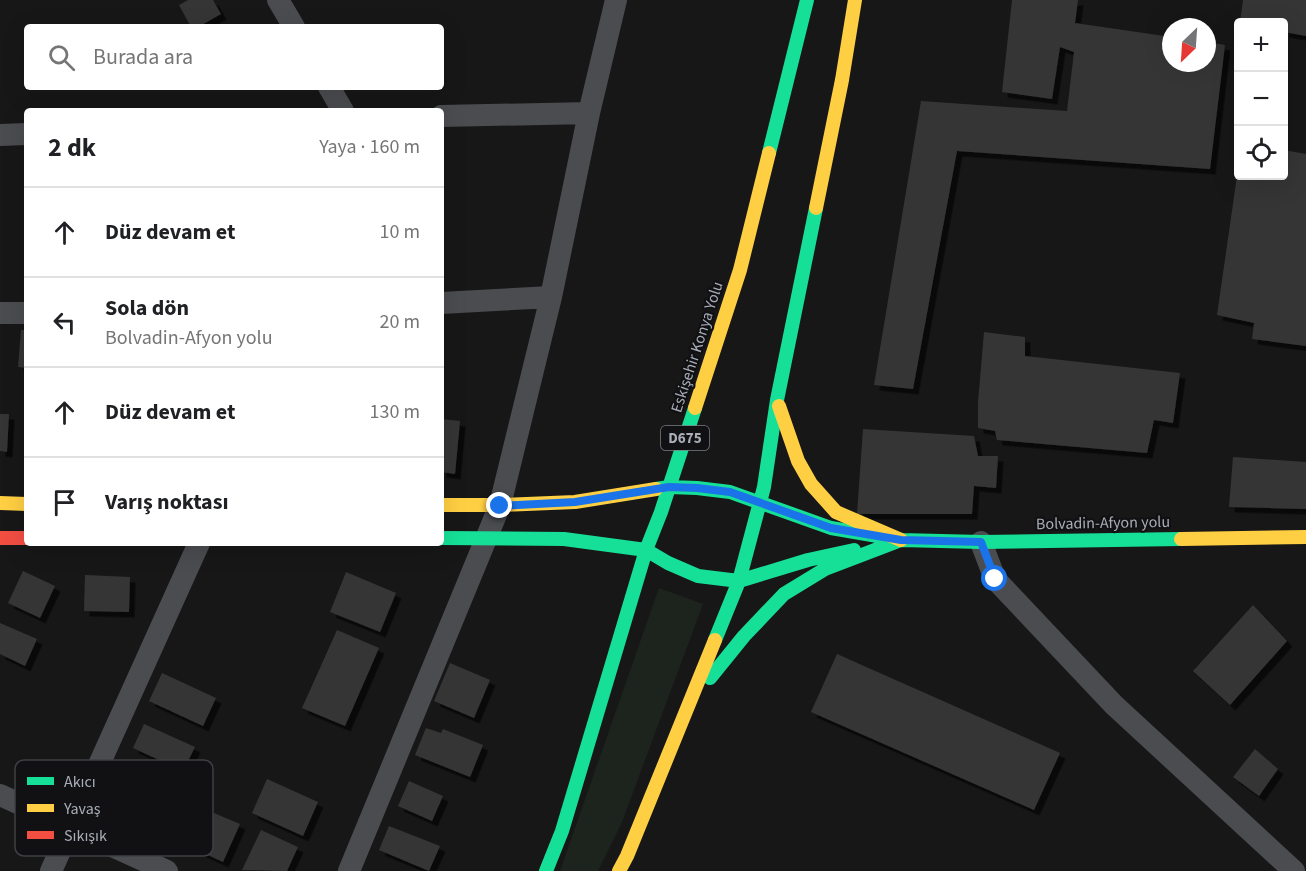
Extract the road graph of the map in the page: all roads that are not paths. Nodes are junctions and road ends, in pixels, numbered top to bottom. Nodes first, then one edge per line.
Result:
1 (278, 0) edge
2 (616, 0) edge
3 (807, 0) edge
4 (855, 0) edge
5 (292, 24) edge
6 (331, 90) edge
7 (341, 108) edge
8 (589, 113) junction
9 (444, 116) edge
10 (24, 134) edge
11 (0, 135) edge
12 (551, 297) junction
13 (444, 300) edge
14 (0, 313) edge
15 (24, 313) edge
16 (777, 400) junction
17 (669, 487) junction
18 (760, 502) junction
19 (0, 503) edge
20 (24, 504) edge
21 (444, 505) edge
22 (500, 506) junction
23 (1306, 537) edge
24 (0, 538) edge
25 (24, 538) edge
26 (444, 538) edge
27 (487, 538) junction
28 (901, 540) junction
29 (981, 542) junction
30 (198, 546) edge
31 (645, 550) junction
32 (739, 580) junction
33 (689, 702) junction
34 (102, 760) edge
35 (0, 795) edge
36 (15, 802) edge
37 (58, 856) edge
38 (134, 856) edge
39 (51, 871) edge
40 (167, 871) edge
41 (349, 871) edge
42 (546, 871) edge
43 (619, 871) edge
44 (1294, 871) edge

1 - 5 street
2 - 8 street
3 - 17 main road, Eskişehir Konya Yolu / D675
4 - 16 main road
6 - 7 street
8 - 9 street
8 - 12 street
10 - 11 street
12 - 13 street
12 - 22 street
14 - 15 street
16 - 18 main road
16 - 28 main road
17 - 18 main road
17 - 22 main road
17 - 31 main road, Eskişehir Konya Yolu / D675
18 - 28 main road
18 - 32 main road
19 - 20 main road
21 - 22 main road
22 - 27 street
23 - 29 main road, Bolvadin-Afyon yolu
24 - 25 main road
26 - 27 main road
27 - 31 main road
27 - 41 street
28 - 29 main road, Bolvadin-Afyon yolu
28 - 32 main road
28 - 33 main road
29 - 44 street
30 - 34 street
31 - 32 main road
31 - 42 main road, Eskişehir Konya Yolu / D675
32 - 33 main road
33 - 43 main road
35 - 36 street
37 - 39 street
38 - 40 street

